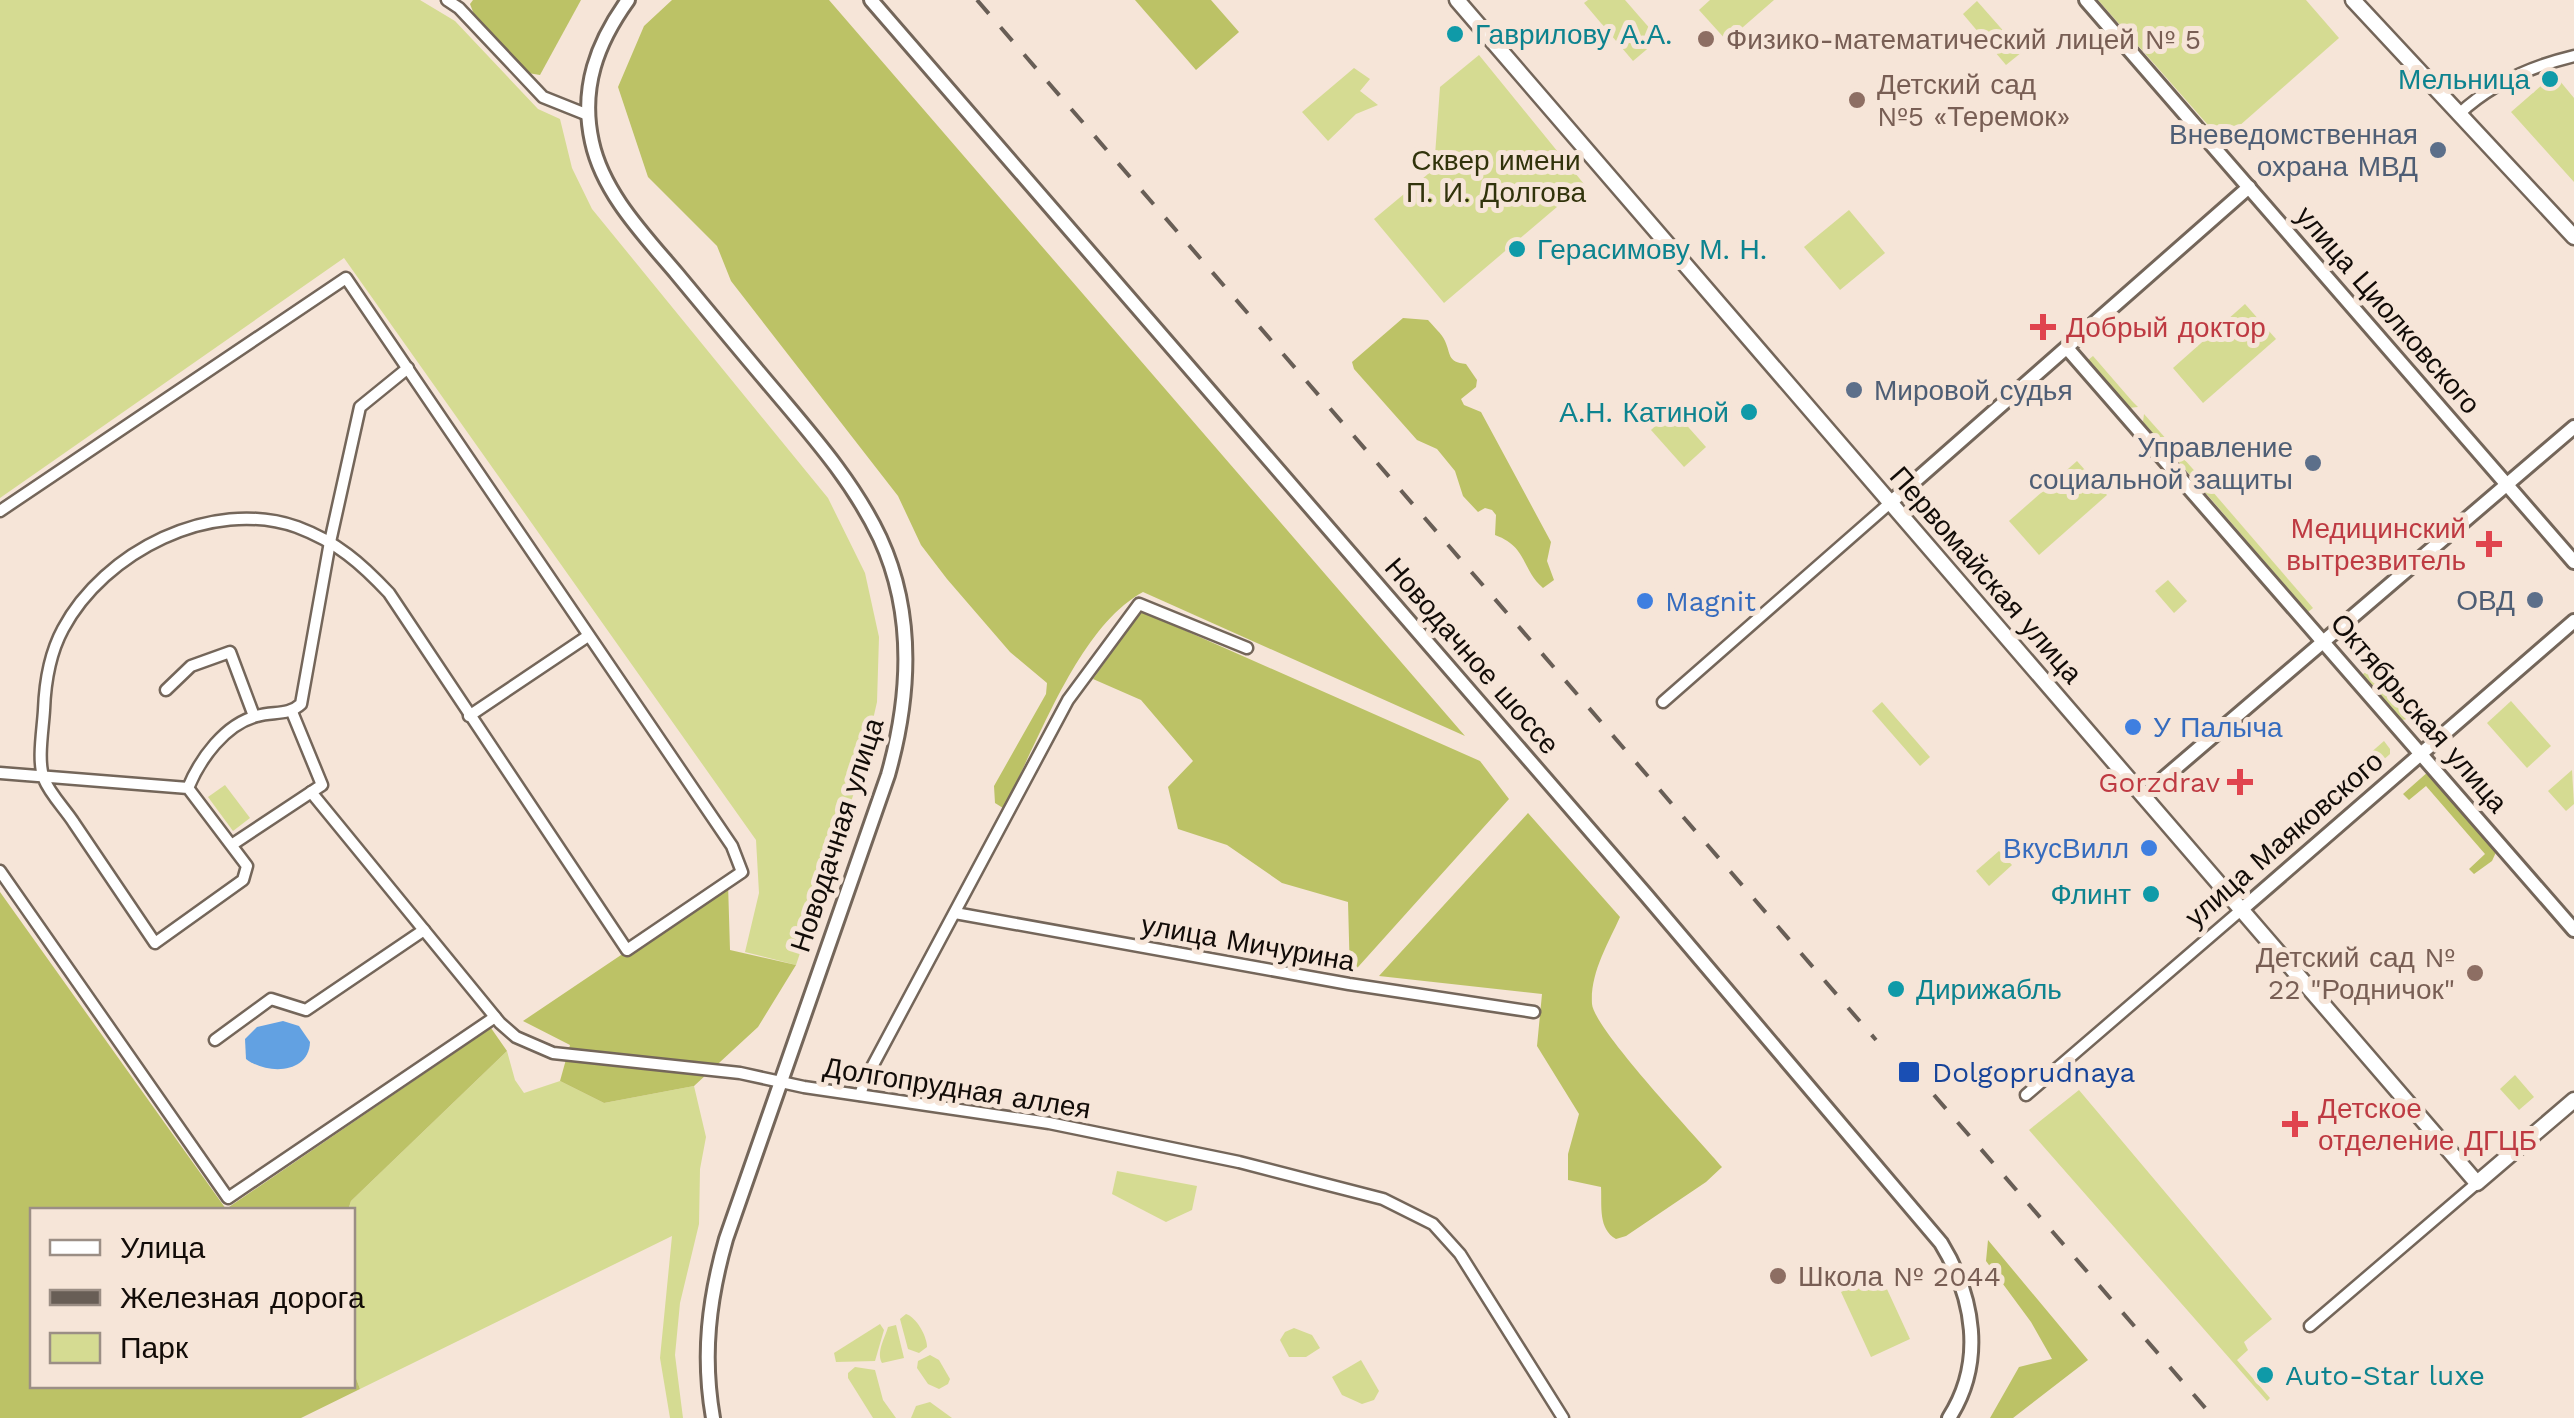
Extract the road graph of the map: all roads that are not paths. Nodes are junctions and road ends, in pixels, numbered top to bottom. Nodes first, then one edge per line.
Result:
1 (447, 0) edge
2 (628, 0) edge
3 (871, 0) edge
4 (1457, 0) edge
5 (2086, 0) edge
6 (2353, 0) edge
7 (2574, 46) edge
8 (2574, 56) edge
9 (2555, 60) junction
10 (2459, 114) junction
11 (588, 115) junction
12 (2249, 187) junction
13 (2574, 237) edge
14 (2066, 348) junction
15 (408, 368) junction
16 (2574, 428) edge
17 (2507, 485) junction
18 (1890, 502) junction
19 (0, 511) edge
20 (330, 542) junction
21 (2574, 562) edge
22 (2574, 622) edge
23 (588, 636) junction
24 (2325, 641) junction
25 (1247, 648) dead end
26 (166, 690) dead end
27 (1663, 702) dead end
28 (292, 712) junction
29 (254, 716) junction
30 (470, 716) junction
31 (2422, 753) junction
32 (0, 773) edge
33 (43, 777) junction
34 (188, 788) junction
35 (311, 792) junction
36 (2143, 796) junction
37 (232, 844) junction
38 (0, 871) edge
39 (2241, 910) junction
40 (955, 913) junction
41 (424, 930) junction
42 (2574, 930) edge
43 (1534, 1012) dead end
44 (497, 1020) junction
45 (215, 1040) dead end
46 (781, 1082) junction
47 (860, 1095) junction
48 (2026, 1095) dead end
49 (2574, 1100) edge
50 (2477, 1183) junction
51 (2310, 1326) dead end
52 (713, 1418) edge
53 (1563, 1418) edge
54 (1949, 1418) edge

1 - 11 street
2 - 11 street
3 - 54 street, Новодачное шоссе
4 - 18 main road, Первомайская улица
5 - 12 street, улица Циолковского
6 - 10 main road
7 - 9 street
8 - 9 street
9 - 10 street
10 - 13 main road
11 - 46 street, Новодачная улица
12 - 14 street
12 - 17 street, улица Циолковского
14 - 18 street
14 - 24 street, Октябрьская улица
15 - 19 street
15 - 20 street
15 - 23 street
16 - 17 street
17 - 21 street, улица Циолковского
17 - 24 street
18 - 27 street
18 - 36 main road, Первомайская улица
20 - 28 street
20 - 30 street
20 - 33 street
22 - 31 street, улица Маяковского
23 - 30 street
23 - 30 street
24 - 31 street, Октябрьская улица
24 - 36 street
25 - 40 street
26 - 29 street
28 - 29 street
28 - 35 street
29 - 34 street
31 - 39 street, улица Маяковского
31 - 42 street, Октябрьская улица
32 - 33 street
33 - 34 street
33 - 37 street
34 - 37 street
35 - 37 street
35 - 41 street
36 - 39 main road, Первомайская улица
38 - 44 street
39 - 48 street, улица Маяковского
39 - 50 main road, Первомайская улица
40 - 43 street, улица Мичурина
40 - 47 street
41 - 44 street
41 - 45 street
44 - 46 street, Долгопрудная аллея
46 - 47 street, Долгопрудная аллея
46 - 52 street, Новодачная улица
47 - 53 street, Долгопрудная аллея
49 - 50 main road
50 - 51 street

